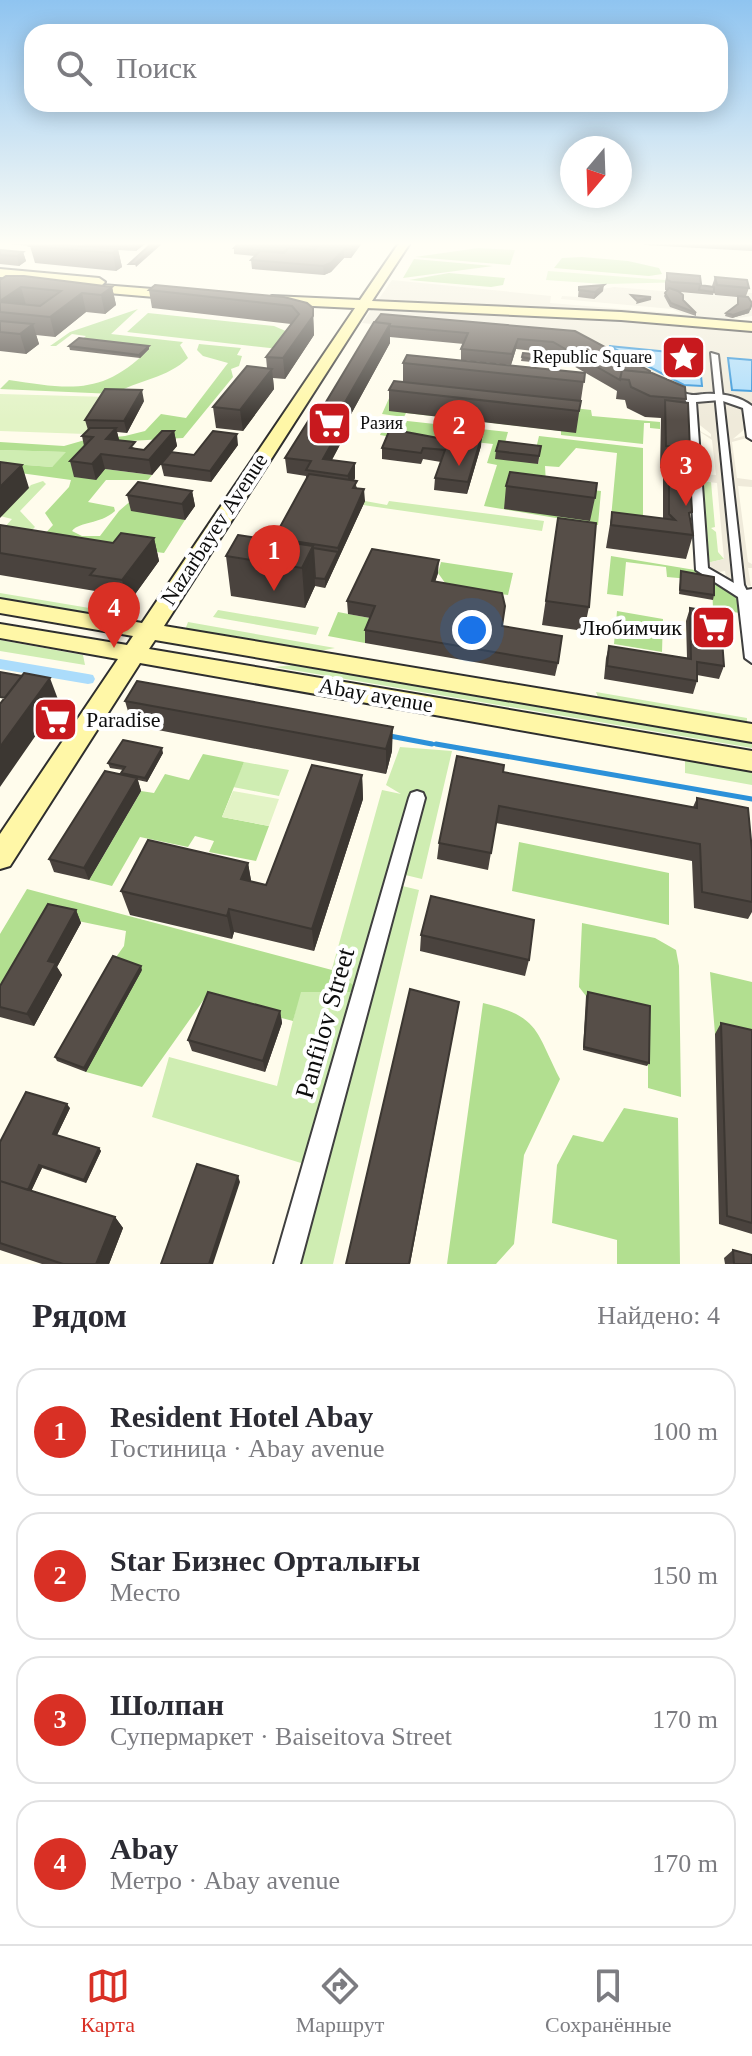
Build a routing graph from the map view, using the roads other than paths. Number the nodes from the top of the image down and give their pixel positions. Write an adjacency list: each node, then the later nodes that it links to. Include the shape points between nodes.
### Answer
1 (271, 302): 4 (main road, via 333,314)
2 (319, 302): 3 (main road)
3 (362, 304): 4 (main road, Nazarbayev Avenue); 5 (main road)
4 (349, 323): 15 (main road, Nazarbayev Avenue)
5 (752, 327)
6 (714, 355): 8 (street)
7 (668, 388): 9 (street)
8 (719, 399): 9 (street); 10 (street); 12 (street, via 739,585)
9 (691, 400): 12 (street, via 702,570)
10 (750, 406): 11 (street)
11 (752, 437)
12 (748, 594): 17 (street)
13 (0, 606): 15 (main road, Abay avenue)
14 (0, 631): 16 (main road, Abay avenue)
15 (148, 631): 16 (main road, Nazarbayev Avenue); 18 (main road, Abay avenue)
16 (133, 654): 19 (main road, Abay avenue); 21 (main road, Nazarbayev Avenue)
17 (752, 658)
18 (752, 733)
19 (752, 761)
20 (417, 798): 22 (street, Panfilov Street)
21 (0, 857)
22 (287, 1264)

